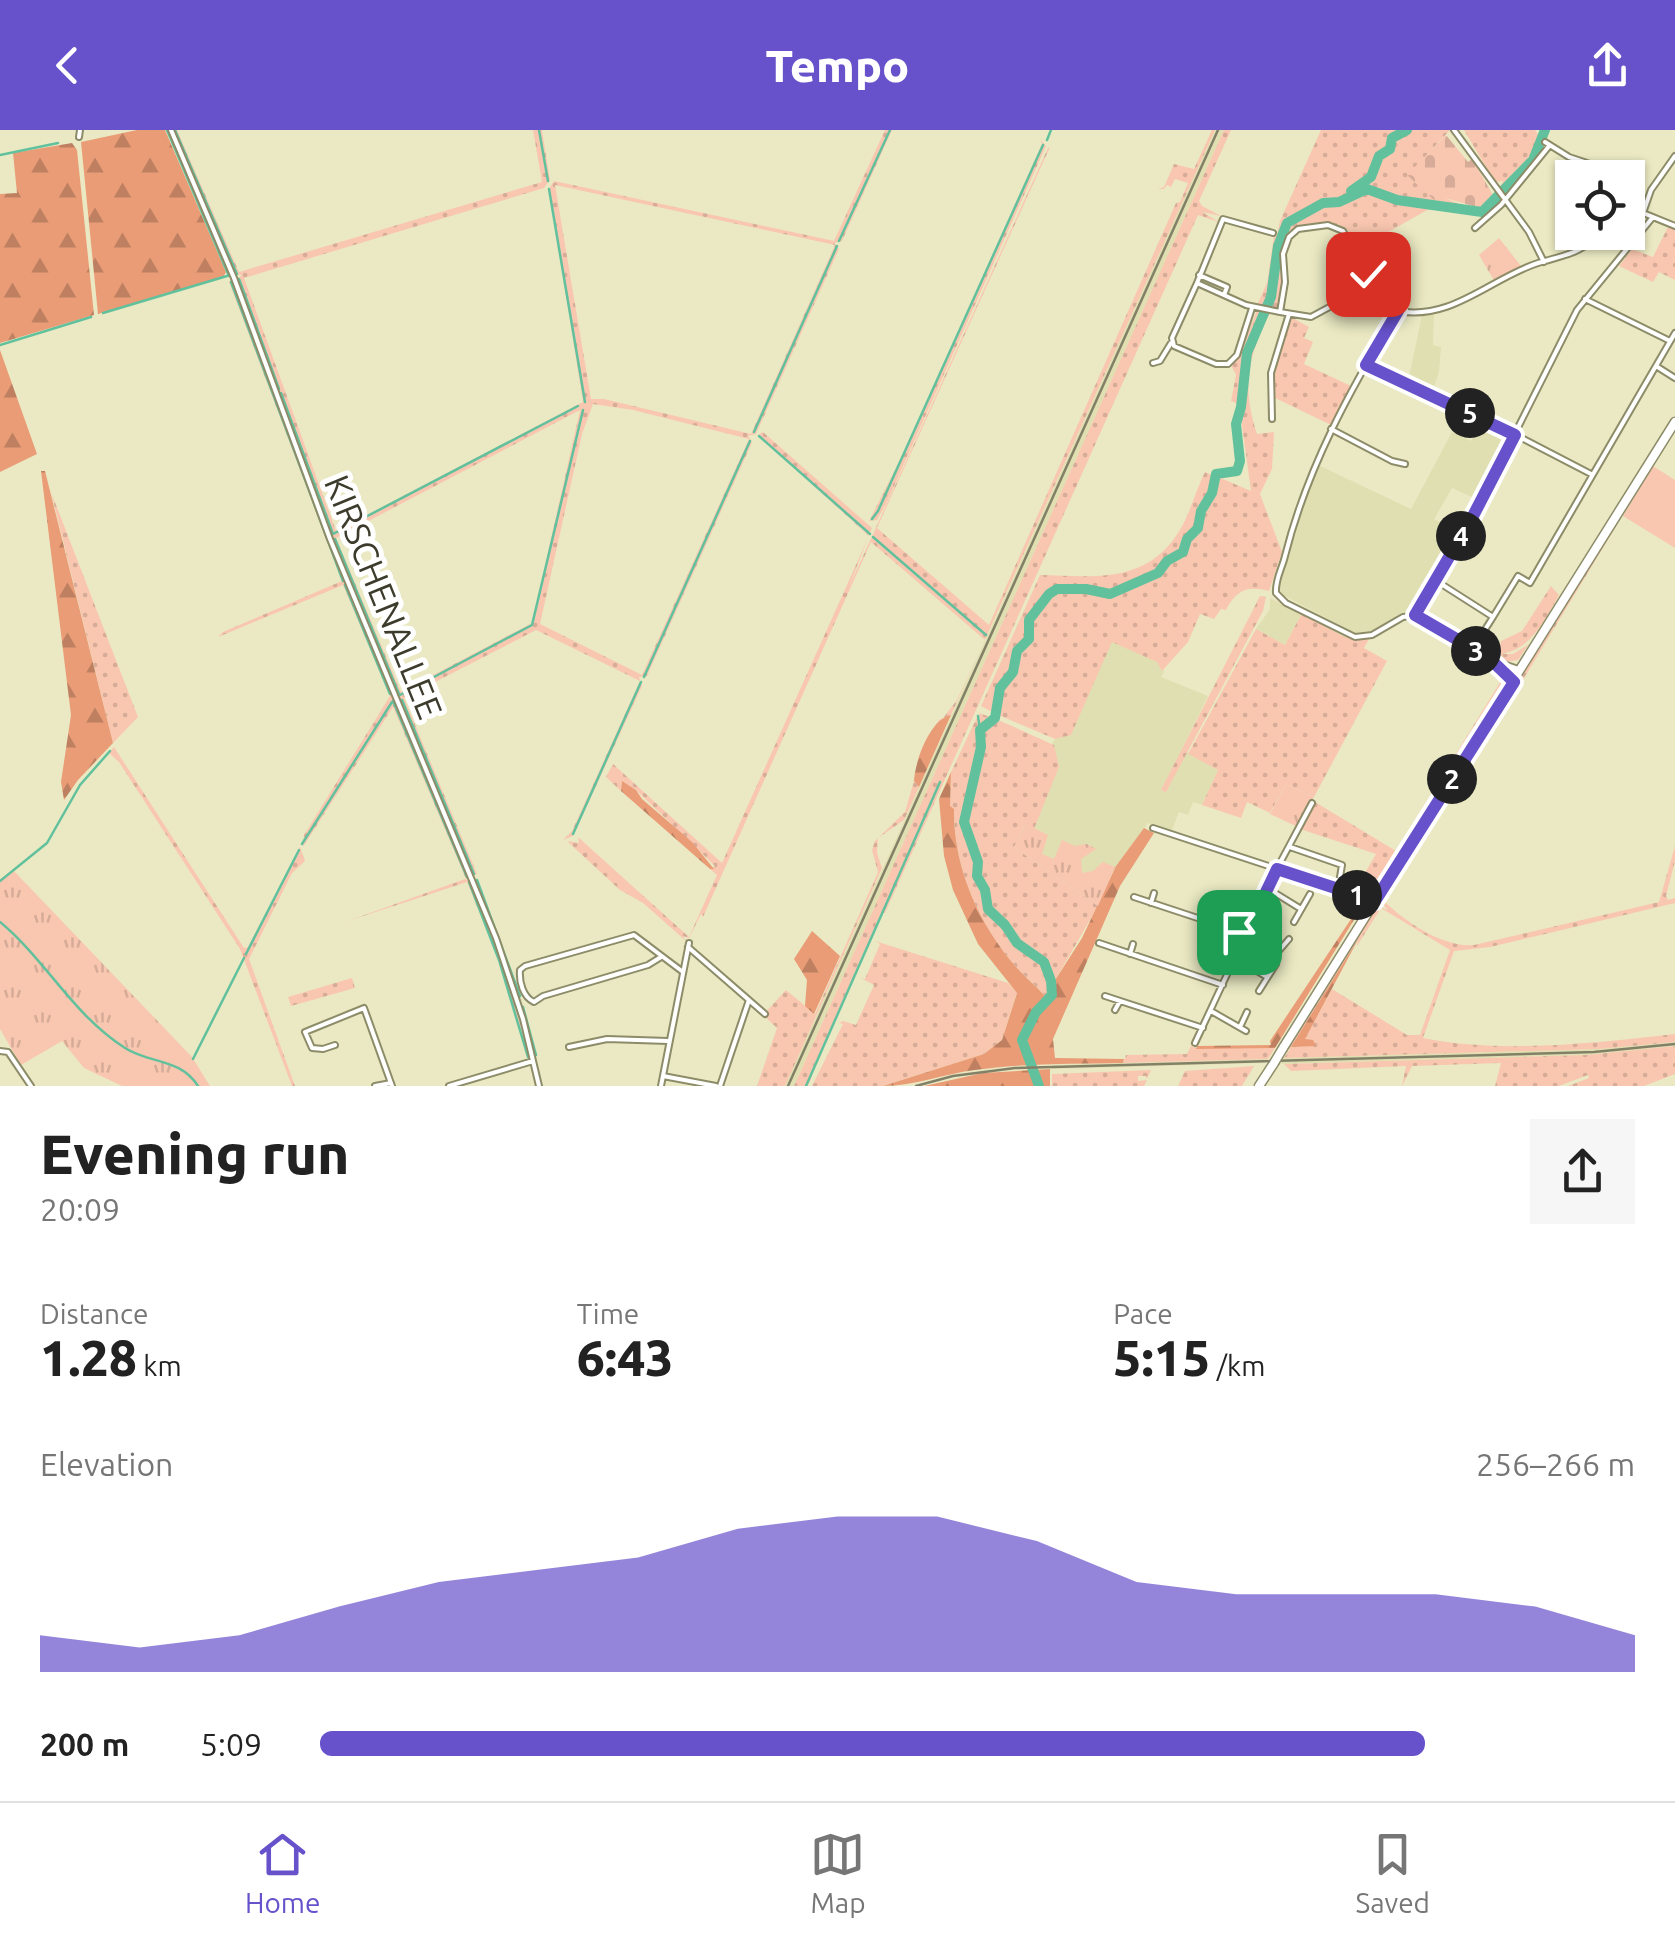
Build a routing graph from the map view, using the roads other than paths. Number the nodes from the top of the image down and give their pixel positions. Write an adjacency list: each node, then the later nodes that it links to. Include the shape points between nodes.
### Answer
1 (80, 130): 4 (street)
2 (171, 130): 87 (street, KIRSCHENALLEE, via 496,938)
3 (1454, 130): 7 (street)
4 (79, 137)
5 (1675, 156): 8 (street)
6 (1578, 160): 7 (street, via 1547,144)
7 (1503, 199): 12 (street); 15 (street)
8 (1645, 205)
9 (1645, 214): 10 (street)
10 (1653, 217): 11 (street); 20 (street)
11 (1675, 226)
12 (1475, 228)
13 (1273, 233): 16 (street, via 1223,220)
14 (1580, 250): 15 (street)
15 (1544, 262): 22 (street, via 1454,305)
16 (1198, 274): 18 (street); 19 (street, via 1227,287)
17 (1374, 282): 22 (street); 23 (street, via 1340,228 1293,232 1283,254); 24 (street, via 1311,318)
18 (1197, 283): 19 (street); 27 (street)
19 (1224, 295): 21 (street)
20 (1584, 299): 26 (street); 37 (street)
21 (1252, 307): 23 (street); 27 (street, via 1237,355 1227,364)
22 (1398, 311): 29 (street)
23 (1280, 312): 24 (street)
24 (1289, 314): 32 (street, via 1271,374)
25 (1675, 333): 26 (street)
26 (1670, 342): 30 (street)
27 (1171, 344): 28 (street)
28 (1153, 363)
29 (1366, 365): 36 (street); 37 (street)
30 (1656, 366): 31 (street); 39 (street)
31 (1675, 378)
32 (1272, 409): 33 (street); 34 (street)
33 (1264, 410)
34 (1272, 419)
35 (1675, 422): 45 (main road)
36 (1331, 429): 38 (street); 41 (street, via 1287,544 1276,593 1355,637)
37 (1515, 435): 39 (street); 40 (street)
38 (1405, 464)
39 (1592, 474): 42 (street, via 1530,583 1518,576)
40 (1435, 580): 41 (street); 42 (street)
41 (1415, 615): 44 (street)
42 (1493, 617): 43 (street)
43 (1486, 628)
44 (1489, 658): 45 (street); 46 (street)
45 (1521, 670): 46 (main road)
46 (1514, 682): 56 (main road)
47 (1312, 803): 49 (street)
48 (1154, 828): 50 (street)
49 (1289, 847): 50 (street); 52 (street, via 1342,865)
50 (1277, 869): 51 (street); 52 (street)
51 (1268, 888): 58 (street); 60 (street)
52 (1338, 889): 56 (street)
53 (1154, 893): 57 (street)
54 (1310, 894): 58 (street)
55 (1134, 897): 57 (street)
56 (1375, 901): 96 (main road, bridge)
57 (1151, 902): 60 (street)
58 (1301, 909): 59 (street)
59 (1294, 922)
60 (1246, 934): 61 (street, via 1277,952); 66 (street)
61 (1289, 939)
62 (1099, 944): 64 (street)
63 (1133, 944): 64 (street)
64 (1130, 954): 70 (street)
65 (661, 956): 65 (street, via 534,1002 520,978 523,967 627,936 638,936); 68 (street)
66 (1236, 958): 69 (street); 70 (street)
67 (1276, 964): 69 (street)
68 (683, 972): 73 (street, via 689,945); 82 (street)
69 (1267, 977): 71 (street)
70 (1223, 985): 76 (street)
71 (1259, 991)
72 (1106, 996): 74 (street)
73 (748, 1000): 78 (street); 95 (street)
74 (1120, 1001): 75 (street); 79 (street)
75 (1115, 1010)
76 (1211, 1011): 79 (street); 80 (street)
77 (1247, 1012): 80 (street)
78 (765, 1014)
79 (1203, 1028): 83 (street)
80 (1240, 1028): 81 (street)
81 (1246, 1032)
82 (670, 1041): 85 (street, via 606,1038); 88 (street)
83 (1195, 1044)
84 (335, 1045): 89 (street, via 312,1048 306,1030 364,1008)
85 (569, 1047)
86 (0, 1051): 90 (street, via 8,1052)
87 (534, 1061): 92 (street); 93 (street, KIRSCHENALLEE)
88 (663, 1076): 94 (street); 95 (street)
89 (392, 1084): 91 (street)
90 (31, 1086)
91 (375, 1086)
92 (449, 1086)
93 (539, 1086)
94 (661, 1086)
95 (718, 1086)
96 (1260, 1086)

